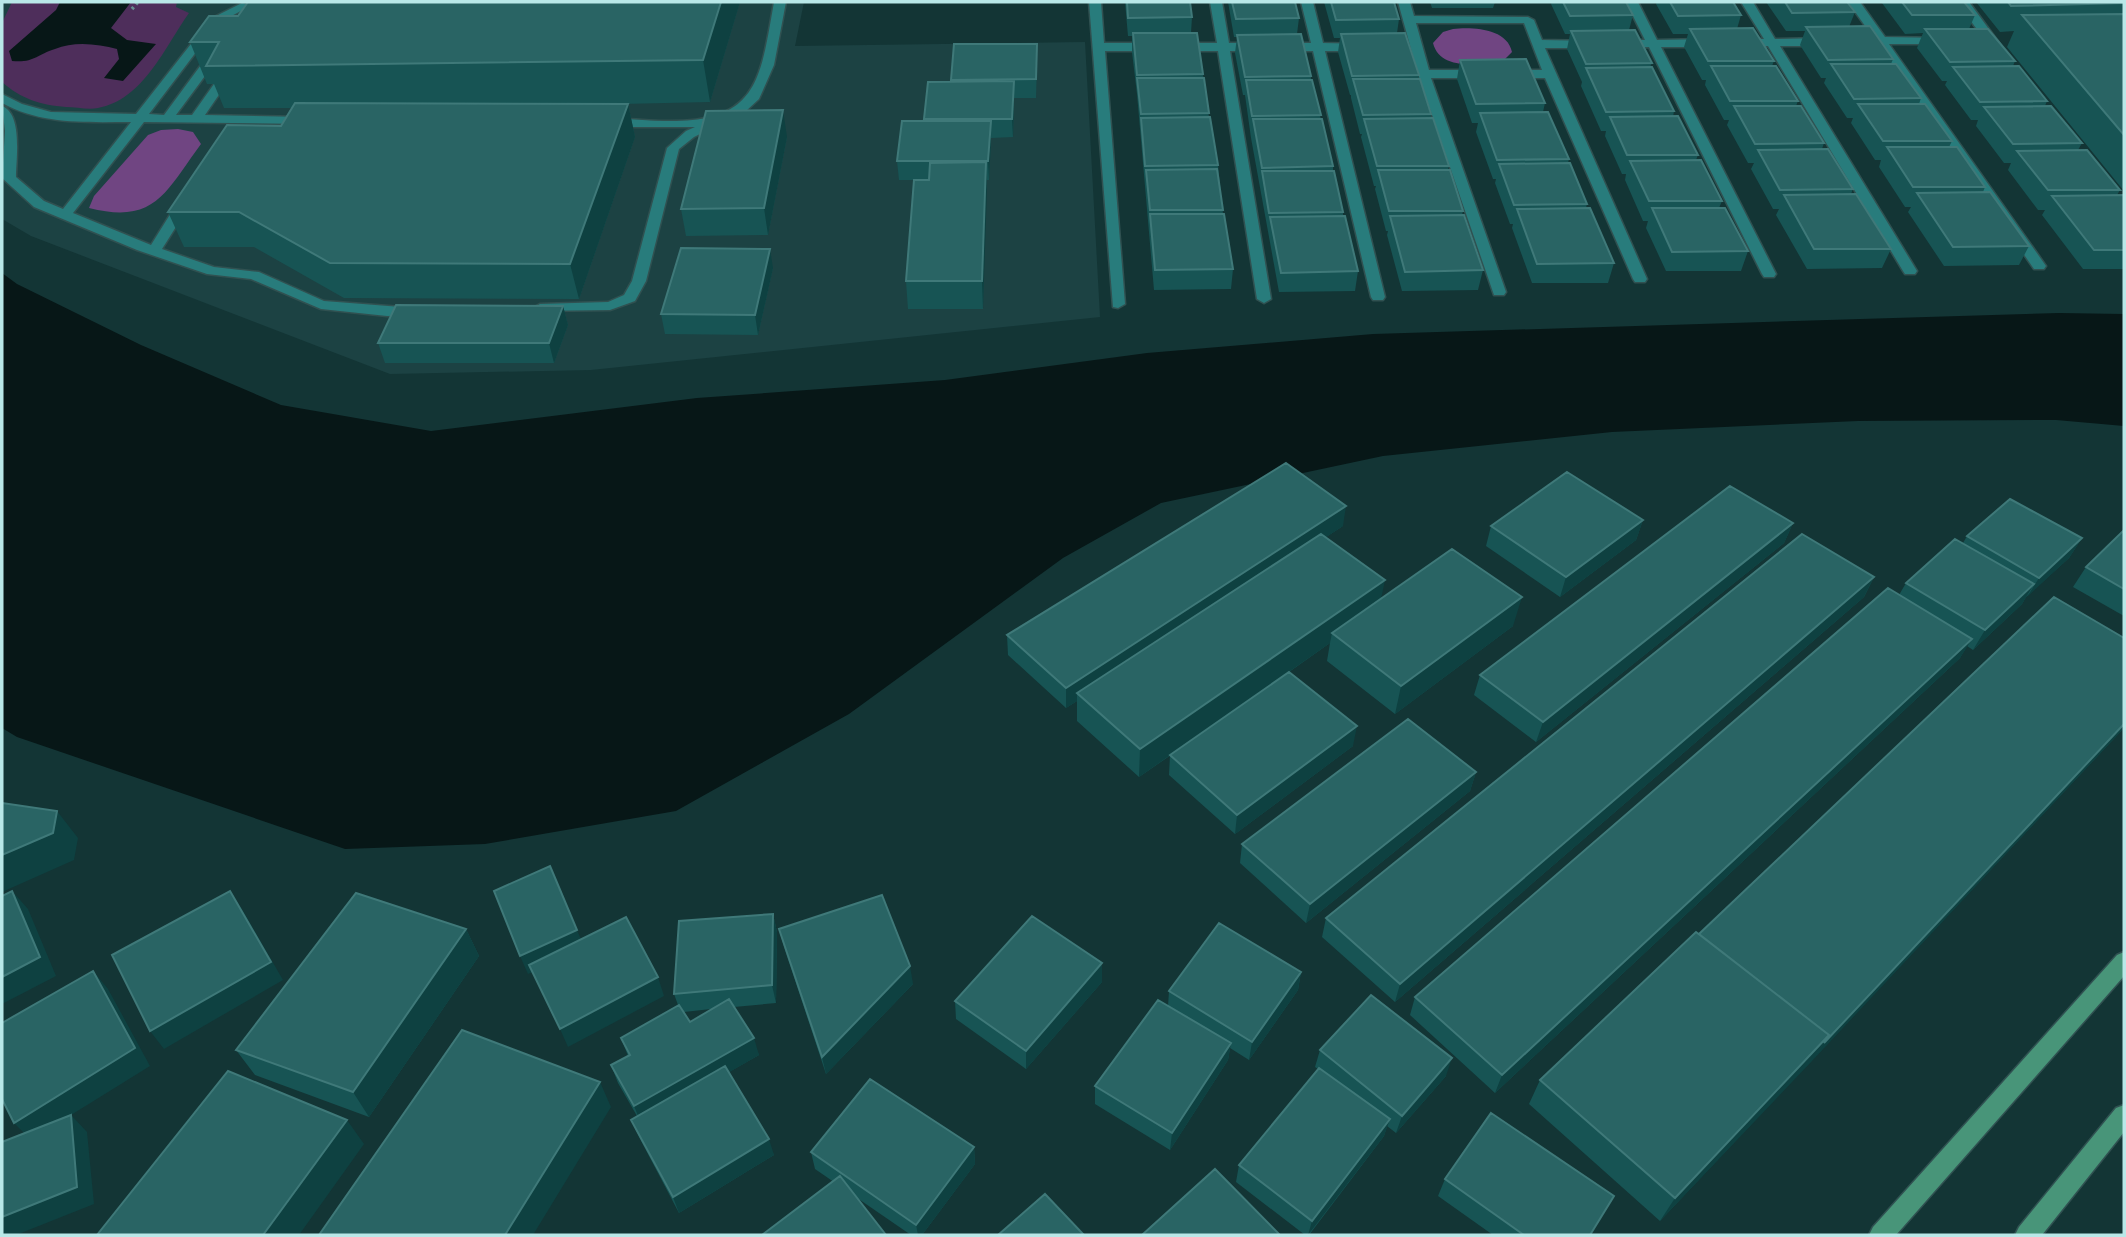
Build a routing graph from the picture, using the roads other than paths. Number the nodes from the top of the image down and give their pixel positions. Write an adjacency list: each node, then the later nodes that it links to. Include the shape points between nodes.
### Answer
1 (780, 2): 30 (street, via 756,95)
2 (1095, 2): 21 (street)
3 (1216, 2): 20 (street)
4 (1307, 2): 22 (street)
5 (1404, 2): 11 (street)
6 (1632, 2): 18 (street)
7 (1747, 2): 17 (street)
8 (1854, 2): 16 (street)
9 (1963, 2): 25 (street, via 1983,40)
10 (247, 4): 12 (street); 13 (street); 31 (street, via 220,18 202,37)
11 (1409, 19): 19 (street, via 1526,15); 26 (street, via 1411,48)
12 (253, 21)
13 (233, 25)
14 (226, 37): 32 (street)
15 (1949, 40): 16 (street)
16 (1880, 41): 17 (street); 39 (street)
17 (1770, 42): 18 (street); 40 (street)
18 (1653, 43): 19 (street); 41 (street)
19 (1537, 44): 27 (street)
20 (1223, 46): 21 (street); 22 (street); 45 (street)
21 (1097, 47): 46 (street)
22 (1318, 47): 23 (street); 44 (street)
23 (1380, 47)
24 (239, 56): 33 (street)
25 (2007, 61)
26 (1424, 74): 27 (street); 43 (street)
27 (1549, 74): 42 (street)
28 (2, 98): 31 (street, via 18,108 67,118)
29 (2, 110): 37 (street, via 10,131 9,177 38,204)
30 (732, 116): 35 (street, via 696,124); 47 (street, via 690,134 673,148 639,281 630,298 610,306)
31 (140, 118): 32 (street); 37 (street)
32 (167, 119): 33 (street)
33 (196, 119): 34 (street, via 233,126)
34 (325, 121)
35 (600, 123)
36 (195, 186): 38 (street)
37 (65, 215): 38 (street)
38 (153, 251): 48 (street, via 212,271 254,275 321,304 387,312)
39 (2039, 266)
40 (1910, 271)
41 (1769, 274)
42 (1640, 279)
43 (1499, 292)
44 (1378, 296)
45 (1264, 299)
46 (1118, 304)
47 (527, 308)
48 (429, 311)
49 (2124, 961): 51 (street)
50 (2124, 1115): 52 (street)
51 (1881, 1235)
52 (2027, 1235)

